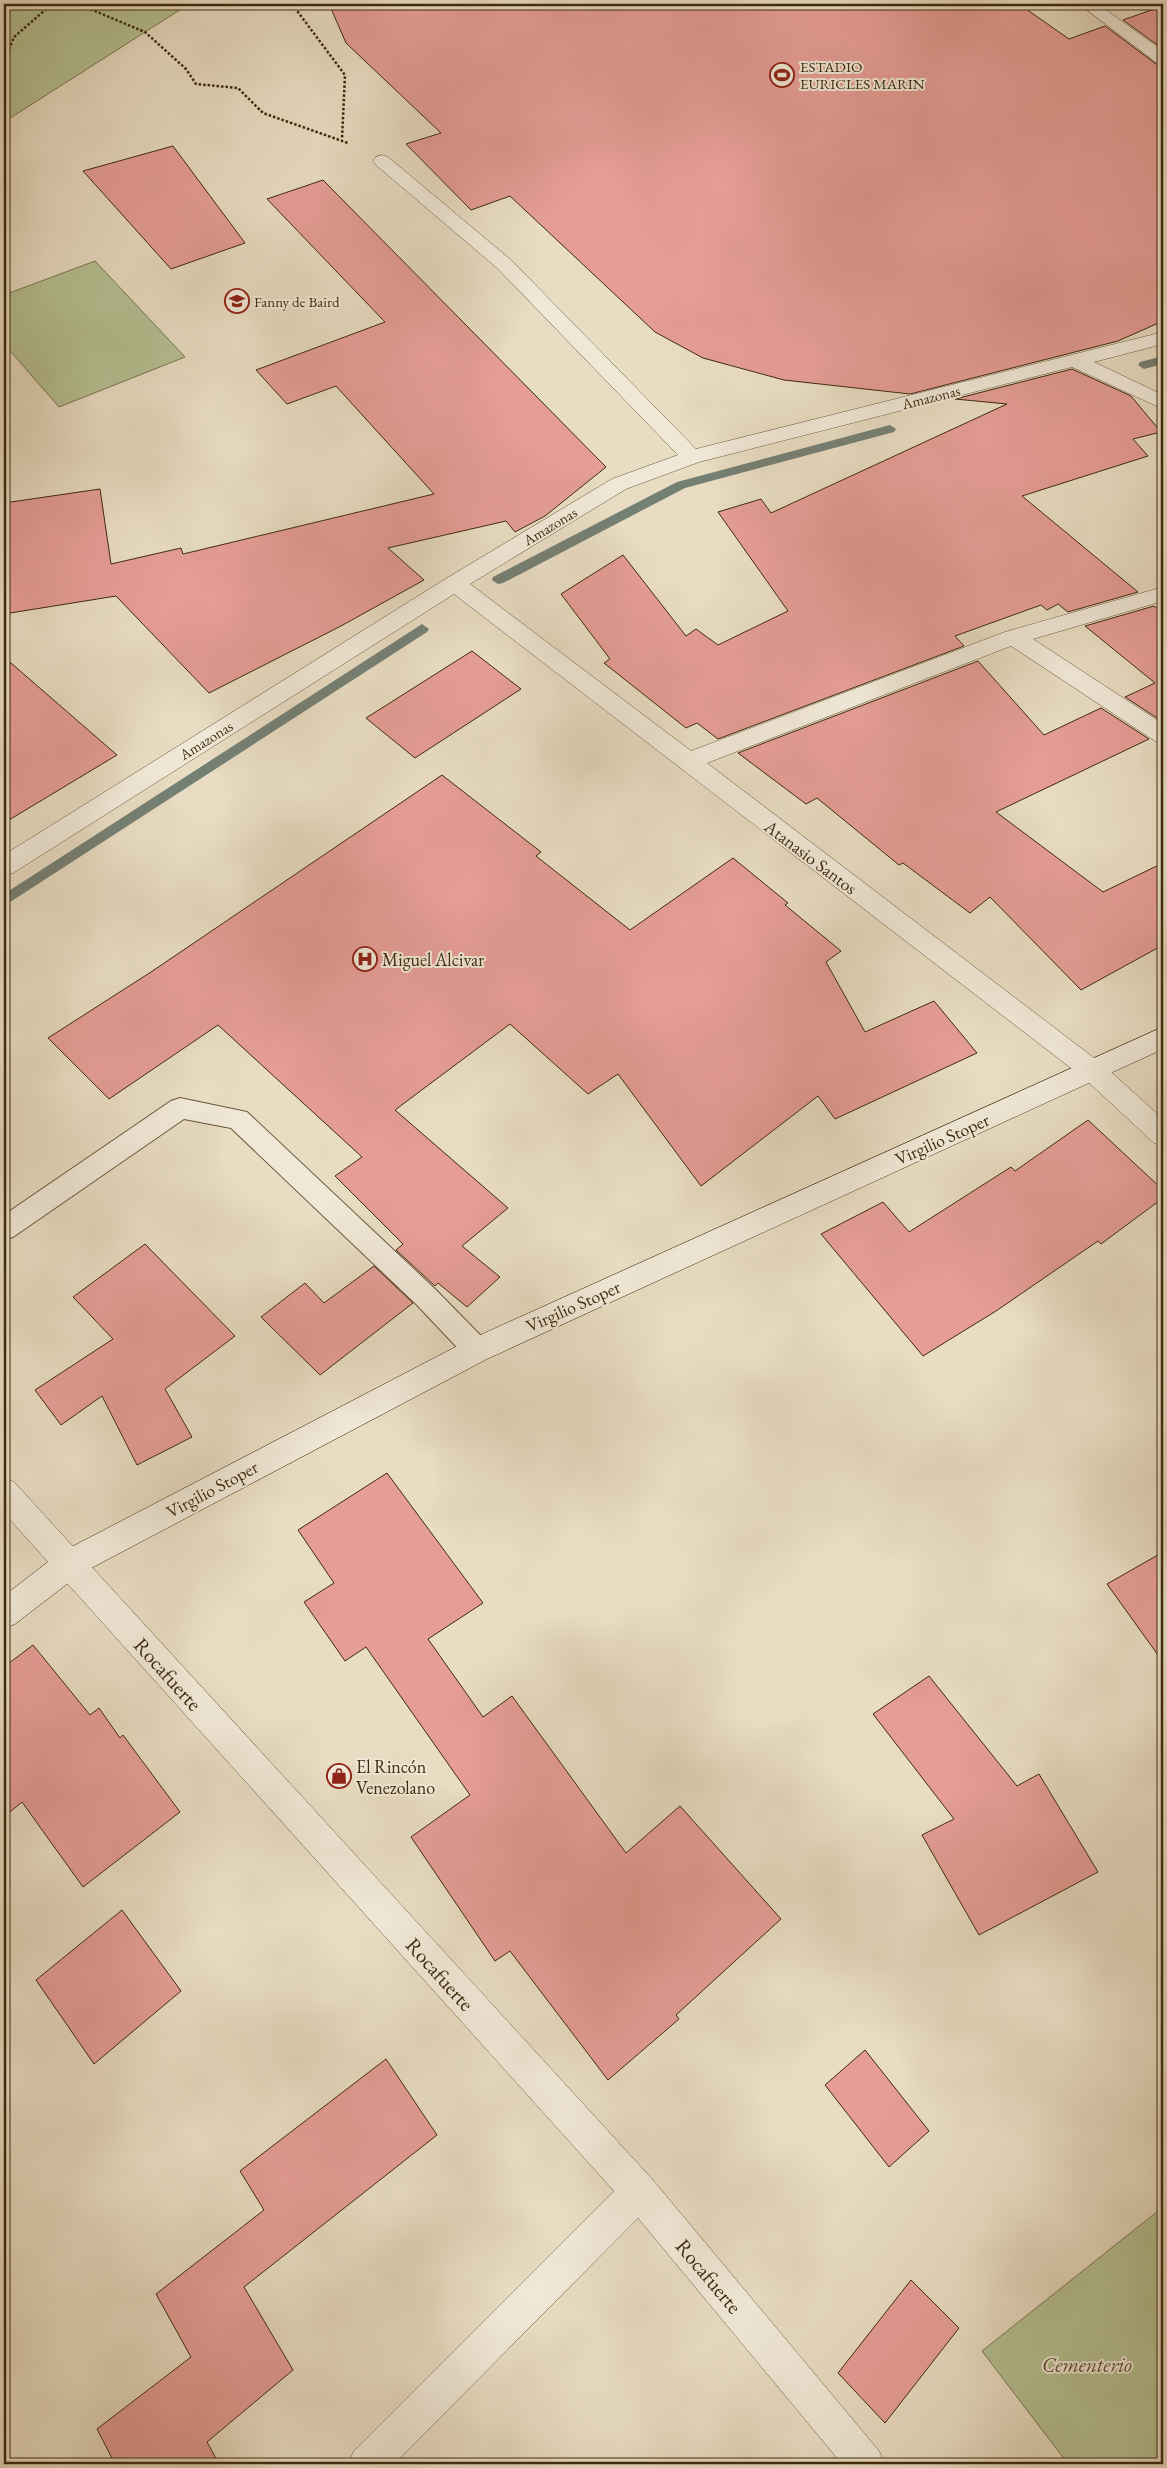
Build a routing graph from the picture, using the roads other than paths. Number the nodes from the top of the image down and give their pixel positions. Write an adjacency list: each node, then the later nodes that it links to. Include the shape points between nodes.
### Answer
1 (1087, 4): 2 (street)
2 (1163, 59)
3 (382, 160): 7 (street, via 504,264)
4 (1163, 338): 5 (street, Amazonas)
5 (1076, 361): 6 (street); 7 (street, Amazonas)
6 (1163, 403)
7 (692, 457): 8 (street, Amazonas, via 619,484)
8 (455, 584): 12 (street, Atanasio Santos); 13 (street, Amazonas)
9 (1163, 594): 10 (street)
10 (1013, 637): 11 (street); 12 (street)
11 (1163, 735)
12 (686, 762): 15 (street, Atanasio Santos)
13 (4, 867)
14 (1163, 1037): 15 (street, Virgilio Stoper)
15 (1093, 1071): 16 (street, Atanasio Santos); 18 (street, Virgilio Stoper)
16 (1163, 1135)
17 (4, 1229): 18 (lane, via 180,1108 238,1119 426,1297)
18 (477, 1350): 20 (street, Virgilio Stoper)
19 (4, 1492): 20 (street, Rocafuerte)
20 (69, 1564): 21 (street, Virgilio Stoper); 22 (street, Rocafuerte)
21 (4, 1614)
22 (639, 2192): 23 (street); 24 (street, Rocafuerte)
23 (367, 2464)
24 (866, 2464)

